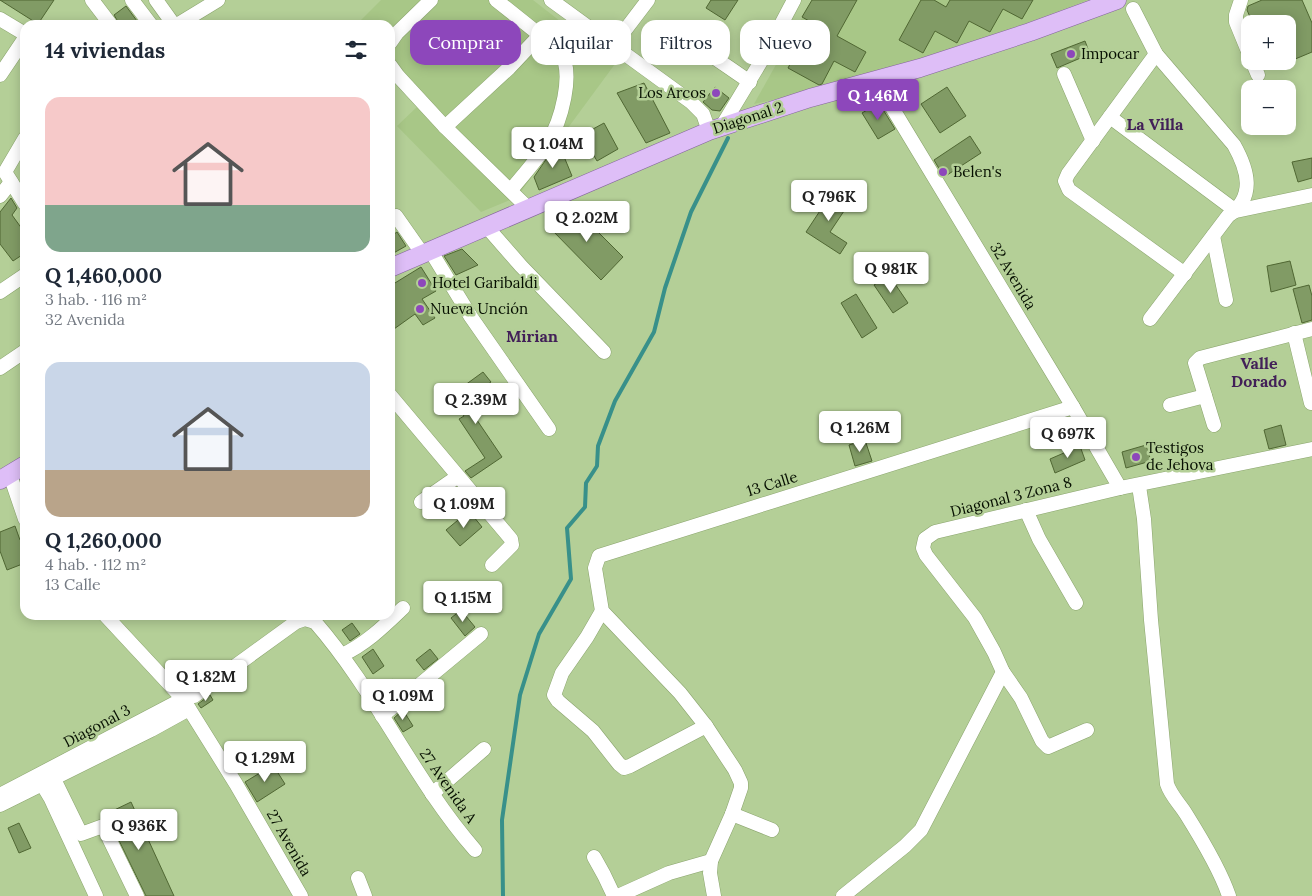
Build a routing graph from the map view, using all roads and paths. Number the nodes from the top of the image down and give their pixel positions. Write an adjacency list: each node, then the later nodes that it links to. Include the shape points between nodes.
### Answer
1 (92, 0): 15 (street)
2 (132, 0): 16 (street)
3 (156, 0): 17 (street)
4 (218, 0): 12 (street)
5 (431, 0): 24 (street)
6 (496, 0): 21 (street)
7 (551, 0): 19 (street)
8 (648, 0): 20 (street)
9 (794, 0): 38 (street)
10 (1117, 0): 37 (main road, Diagonal 2, via 1030,32)
11 (1241, 0): 23 (street, via 1236,15)
12 (197, 5): 18 (street)
13 (1133, 9): 27 (street)
14 (0, 19): 22 (street)
15 (107, 20)
16 (147, 20)
17 (172, 20)
18 (181, 20)
19 (578, 20)
20 (631, 23)
21 (531, 26)
22 (20, 31)
23 (1241, 34)
24 (395, 35)
25 (20, 43): 28 (street)
26 (531, 45): 40 (street)
27 (1156, 54): 39 (street); 50 (street, via 1234,145 1241,158 1246,195)
28 (5, 58): 36 (street)
29 (631, 58): 41 (street, via 691,102)
30 (567, 65): 45 (street, via 559,118 548,143)
31 (725, 65): 38 (street)
32 (1256, 70): 35 (street)
33 (395, 72): 40 (street)
34 (1064, 74): 42 (street)
35 (1258, 74)
36 (0, 75)
37 (876, 81): 41 (main road, Diagonal 2); 70 (street, 32 Avenida)
38 (750, 82): 41 (street)
39 (1110, 117): 42 (street); 50 (street)
40 (445, 127): 45 (street)
41 (716, 128): 49 (main road, Diagonal 2)
42 (1093, 141): 56 (street, via 1068,174 1067,188)
43 (20, 147): 44 (street, via 6,172)
44 (11, 182): 47 (street); 48 (street)
45 (511, 190): 49 (street)
46 (1312, 194): 50 (street)
47 (0, 196)
48 (20, 196)
49 (528, 208): 52 (main road, Diagonal 2)
50 (1236, 211): 53 (street)
51 (396, 216): 54 (street)
52 (486, 226): 54 (main road, Diagonal 2); 63 (street)
53 (1212, 236): 56 (street); 59 (street)
54 (426, 252): 55 (main road, Diagonal 2); 72 (street)
55 (395, 264)
56 (1184, 274): 60 (street)
57 (20, 278): 58 (street)
58 (0, 292)
59 (1226, 300)
60 (1150, 319)
61 (1312, 329): 62 (street)
62 (1294, 333): 66 (street, via 1196,360); 68 (street)
63 (604, 352)
64 (20, 355): 65 (street)
65 (0, 368)
66 (1205, 396): 69 (street); 71 (street)
67 (395, 401): 76 (street)
68 (1311, 403)
69 (1170, 405)
70 (1074, 408): 78 (street, 32 Avenida); 85 (street, 13 Calle, via 602,554 595,568)
71 (1214, 425)
72 (549, 429)
73 (1312, 449): 77 (street, Diagonal 3 Zona 8)
74 (20, 468): 75 (main road)
75 (5, 477): 80 (street)
76 (457, 477): 79 (street); 82 (street, via 512,543)
77 (1139, 486): 78 (street, Diagonal 3 Zona 8); 117 (street, via 1167,784 1202,840)
78 (1120, 488): 81 (street, Diagonal 3 Zona 8)
79 (421, 502)
80 (20, 508)
81 (1026, 510): 83 (street); 93 (street, Diagonal 3 Zona 8, via 935,532 925,539 923,548 975,618)
82 (492, 565)
83 (1076, 603)
84 (403, 608): 86 (street)
85 (602, 611): 96 (street); 96 (street, via 562,672 554,695 558,701 593,731 624,768)
86 (395, 615)
87 (110, 620): 94 (street, 27 Avenida)
88 (301, 620): 94 (street, Diagonal 3)
89 (310, 620): 92 (street, 27 Avenida A)
90 (390, 620): 92 (street)
91 (481, 634): 95 (street)
92 (342, 655): 95 (street, 27 Avenida A)
93 (1003, 672): 97 (street, via 1048,747); 116 (street, via 921,830)
94 (186, 704): 99 (street, Diagonal 3, via 151,730); 101 (street, Diagonal 3); 112 (street, 27 Avenida)
95 (382, 716): 100 (street, 27 Avenida A)
96 (706, 726): 103 (street, via 742,783)
97 (1087, 730)
98 (484, 749): 100 (street)
99 (48, 782): 102 (street, Diagonal 3); 110 (street, via 51,799); 111 (street, via 81,834 103,826)
100 (432, 794): 105 (street, 27 Avenida A)
101 (0, 795)
102 (0, 805)
103 (732, 814): 104 (street); 107 (street)
104 (772, 830)
105 (475, 850)
106 (594, 857): 114 (street)
107 (711, 861): 109 (street, via 669,873); 115 (street)
108 (358, 878): 113 (street)
109 (629, 894)
110 (96, 896)
111 (136, 896)
112 (301, 896)
113 (365, 896)
114 (614, 896)
115 (714, 896)
116 (843, 896)
117 (1228, 896)

